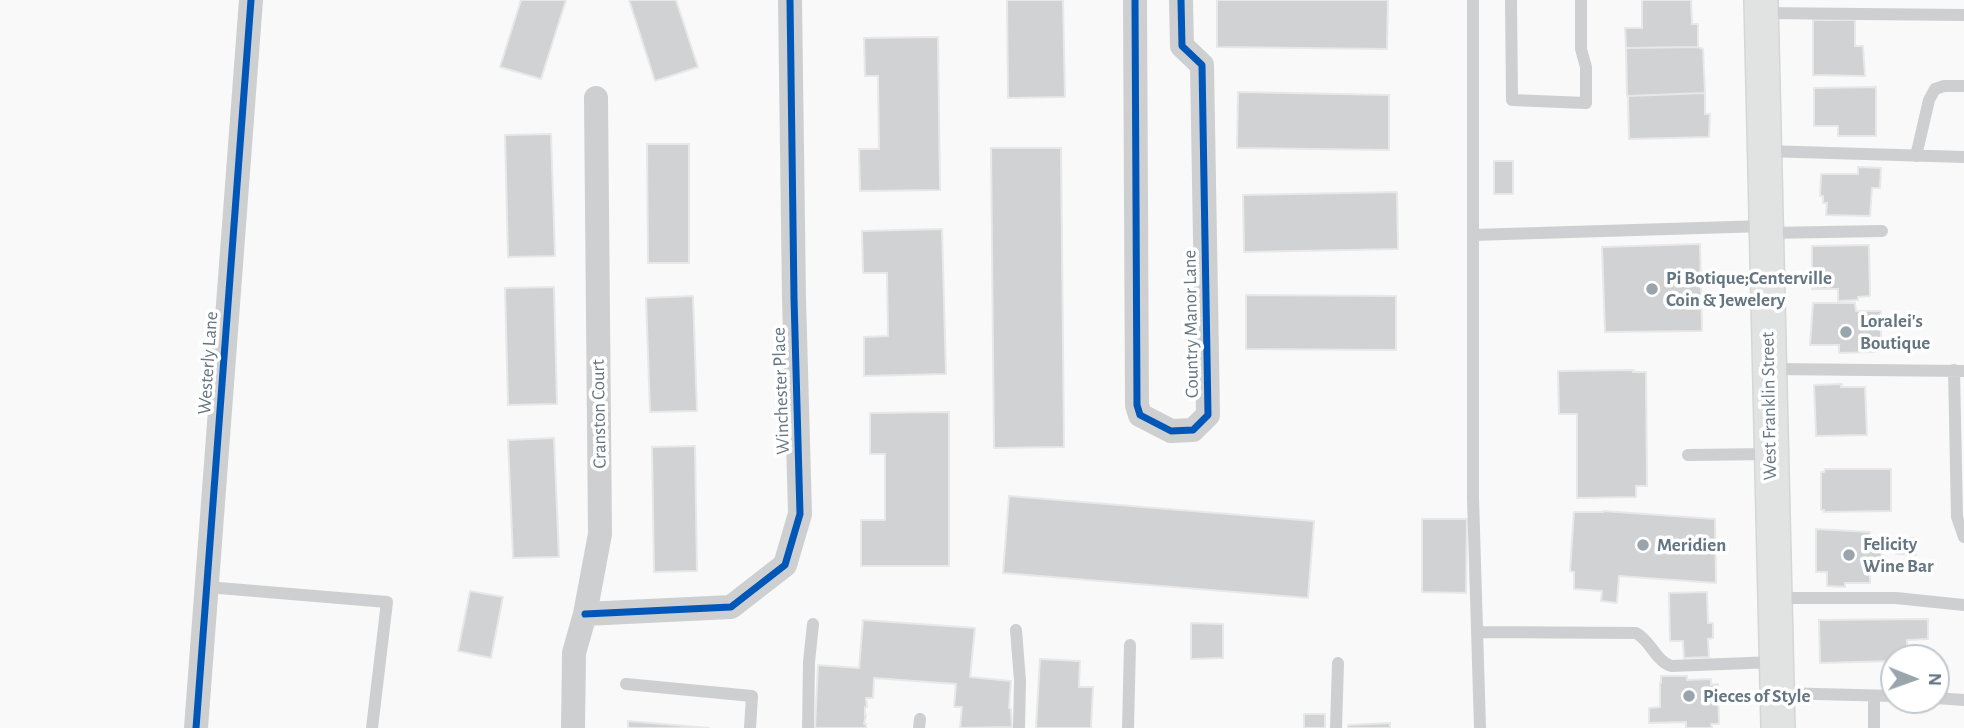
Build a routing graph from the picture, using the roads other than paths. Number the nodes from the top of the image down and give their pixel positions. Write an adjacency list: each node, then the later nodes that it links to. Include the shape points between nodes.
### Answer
1 (251, 0): 23 (street, Westerly Lane)
2 (790, 0): 26 (street, Winchester Place, via 800,514 785,565 731,607)
3 (1135, 0): 4 (street, Country Manor Lane, via 1137,405 1140,415 1171,431 1194,430 1208,415 1202,65 1182,46)
4 (1181, 0)
5 (1473, 0): 17 (lane)
6 (1511, 0): 7 (lane, via 1511,100 1586,103)
7 (1581, 0)
8 (1761, 7): 9 (lane); 12 (main road, West Franklin Street)
9 (1964, 15)
10 (1964, 86): 13 (lane, via 1935,89)
11 (596, 98): 26 (street, Cranston Court, via 600,534)
12 (1764, 151): 13 (lane); 15 (main road, West Franklin Street)
13 (1916, 156): 14 (lane)
14 (1964, 157)
15 (1765, 229): 16 (lane); 17 (lane); 18 (main road, West Franklin Street)
16 (1882, 231)
17 (1473, 235): 29 (lane)
18 (1769, 369): 19 (lane); 20 (main road, West Franklin Street)
19 (1959, 371): 22 (lane, via 1957,517)
20 (1770, 454): 21 (lane); 24 (main road, West Franklin Street)
21 (1688, 455)
22 (1964, 537)
23 (208, 587): 36 (street, Westerly Lane); 37 (lane, via 387,601)
24 (1774, 598): 25 (lane, via 1896,598); 32 (main road, West Franklin Street)
25 (1964, 605)
26 (585, 614): 38 (street, Cranston Court, via 574,653)
27 (813, 624): 40 (lane)
28 (1016, 629): 41 (lane)
29 (1477, 632): 32 (lane, via 1636,633 1671,666); 44 (lane)
30 (1130, 645): 42 (lane)
31 (1338, 663): 43 (lane)
32 (1776, 678): 34 (lane); 45 (main road, West Franklin Street)
33 (626, 684): 39 (lane, via 752,696)
34 (1874, 696): 35 (lane); 46 (lane)
35 (1880, 696)
36 (196, 728)
37 (372, 728)
38 (573, 728)
39 (750, 728)
40 (808, 728)
41 (1019, 728)
42 (1128, 728)
43 (1336, 728)
44 (1480, 728)
45 (1778, 728)
46 (1874, 728)

